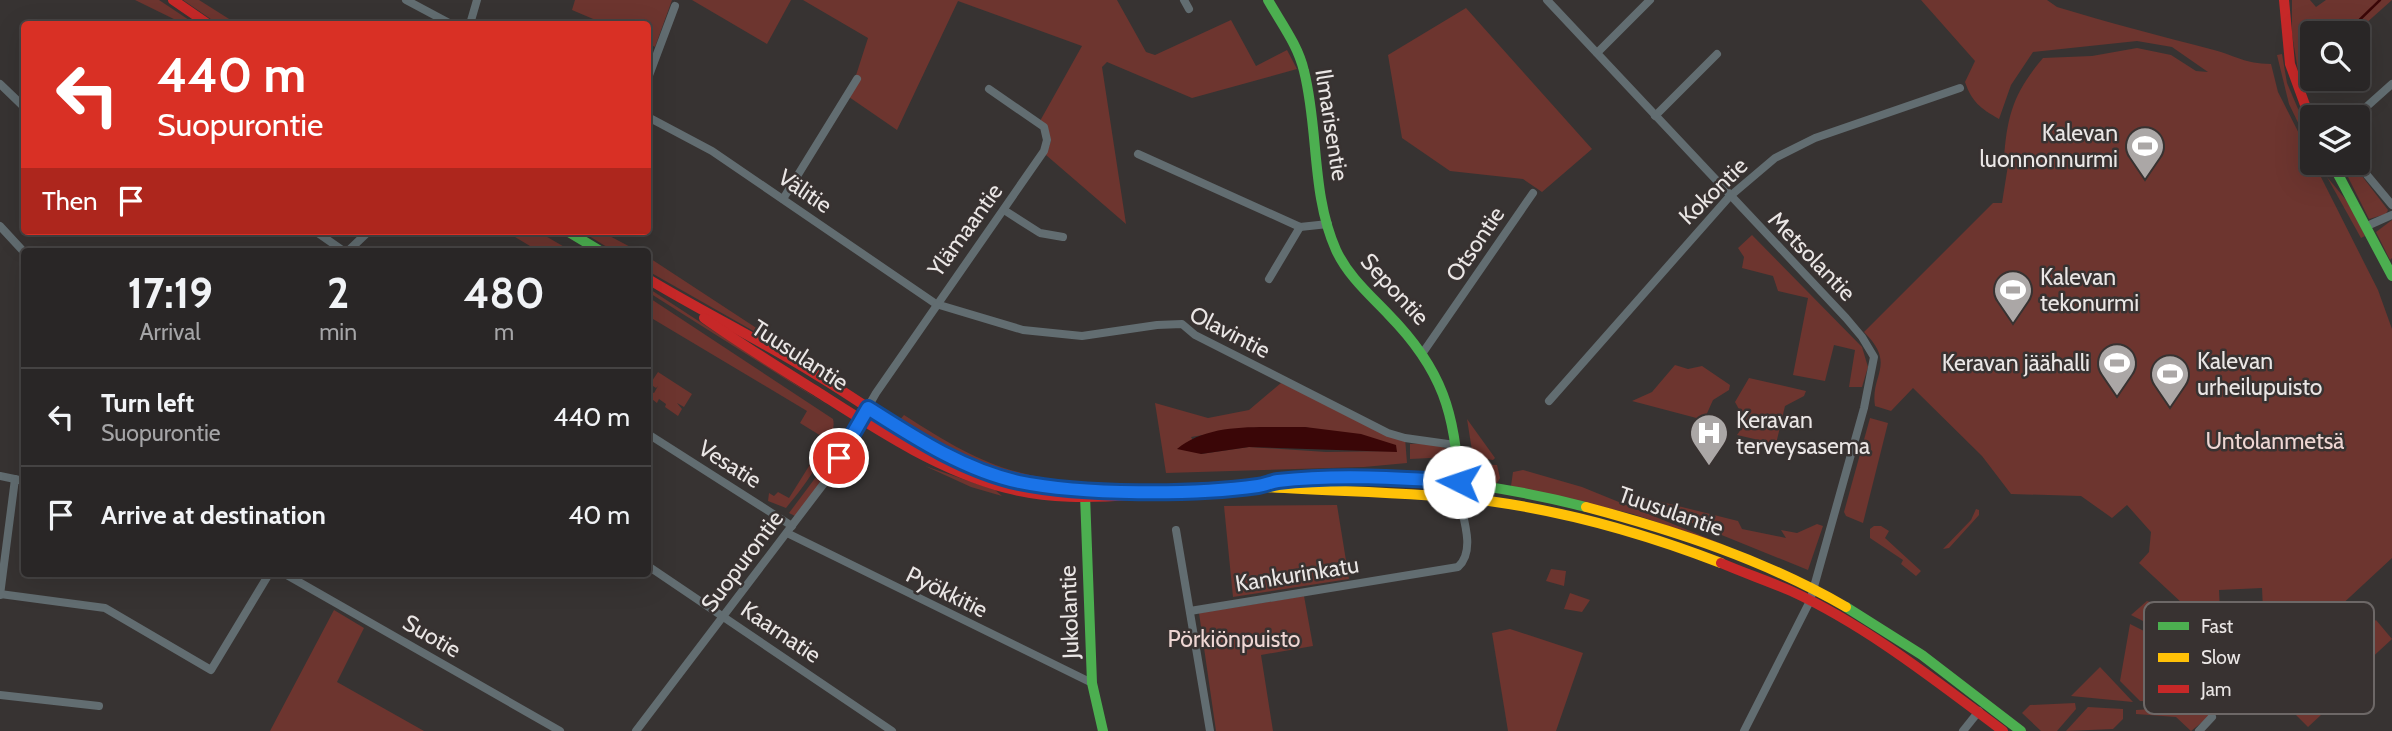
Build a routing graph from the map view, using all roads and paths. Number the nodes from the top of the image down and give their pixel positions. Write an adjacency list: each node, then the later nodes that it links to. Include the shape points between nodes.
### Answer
1 (173, 0): 11 (main road)
2 (406, 0): 12 (street)
3 (477, 0): 13 (street)
4 (1184, 0): 10 (street)
5 (1268, 0): 36 (main road, Ilmarisentie, via 1304,70)
6 (1547, 0): 14 (street, Metsolantie)
7 (1650, 0): 14 (street)
8 (2284, 0): 23 (main road, via 2291,76)
9 (675, 6): 16 (street)
10 (1189, 9)
11 (204, 21)
12 (445, 21)
13 (471, 21)
14 (1597, 53): 25 (street, Metsolantie)
15 (1717, 54): 25 (street)
16 (651, 70)
17 (856, 79): 32 (street)
18 (0, 84): 22 (street)
19 (2392, 84): 24 (street)
20 (1960, 88): 31 (street, Kokontie, via 1793,147)
21 (989, 89): 34 (street, Ylämaantie, via 1044,127 1047,140)
22 (21, 104)
23 (2304, 105)
24 (2368, 105)
25 (1655, 116): 31 (street, Metsolantie)
26 (651, 119): 32 (street, Välitie, via 712,151)
27 (1138, 154): 39 (street)
28 (2339, 175): 38 (main road)
29 (2367, 175): 33 (street)
30 (1534, 193): 53 (street, Otsontie)
31 (1729, 197): 54 (street, Kokontie); 71 (street, Metsolantie, via 1863,337 1874,357)
32 (783, 200): 52 (street, Välitie)
33 (2392, 205)
34 (1004, 210): 43 (street, via 1040,233); 52 (street, Ylämaantie)
35 (2392, 215): 38 (street)
36 (1328, 224): 39 (street); 53 (main road, Sepontie, via 1343,263)
37 (0, 226): 47 (street)
38 (2367, 226): 48 (main road)
39 (1300, 227): 49 (street)
40 (321, 235): 44 (street)
41 (365, 235): 45 (street)
42 (574, 235): 46 (main road)
43 (1063, 237)
44 (340, 248)
45 (350, 248)
46 (595, 248)
47 (21, 249)
48 (2392, 276)
49 (1269, 279)
50 (651, 281): 51 (main road, Tuusulantie)
51 (659, 286): 55 (main road, Tuusulantie, via 815,373); 56 (main road, Tuusulantie)
52 (936, 304): 55 (street, Ylämaantie); 58 (street, Olavintie, via 1023,330 1082,336 1182,324 1195,335 1388,433)
53 (1424, 351): 58 (main road, Sepontie, via 1447,394)
54 (1549, 401)
55 (868, 408): 56 (street, Suopurontie); 64 (main road, Tuusulantie, via 911,436 976,468)
56 (862, 419): 64 (main road, Tuusulantie, via 921,457 972,479 1015,492); 66 (street, Suopurontie, via 825,482)
57 (651, 436): 66 (street, Vesatie)
58 (1455, 445): 62 (main road, Sepontie)
59 (0, 476): 60 (street)
60 (15, 479): 61 (street); 72 (street)
61 (21, 480)
62 (1459, 482): 63 (main road, Tuusulantie, via 1354,479 1277,481); 65 (main road, Sepontie); 71 (main road, Tuusulantie, via 1624,516)
63 (1258, 486): 64 (main road, Tuusulantie); 65 (main road, Tuusulantie)
64 (1085, 495): 76 (main road, Jukolantie)
65 (1459, 498): 73 (main road, Tuusulantie, via 1617,527 1732,566); 74 (street, Kankurinkatu, via 1467,545 1458,567)
66 (789, 530): 75 (street, Suopurontie); 76 (street, Pyökkitie)
67 (1176, 530): 74 (street)
68 (651, 568): 75 (street, Kaarnatie)
69 (267, 577): 72 (street, via 211,670 105,608)
70 (290, 577): 81 (street, Suotie)
71 (1814, 588): 73 (street, Metsolantie); 89 (main road, Tuusulantie, via 1944,668)
72 (0, 595)
73 (1810, 601): 79 (main road, Tuusulantie); 86 (street, Metsolantie)
74 (1190, 611): 85 (street)
75 (725, 617): 82 (street, Suopurontie); 83 (street, Kaarnatie)
76 (1092, 683): 84 (main road, Jukolantie)
77 (0, 695): 78 (street)
78 (99, 706)
79 (1979, 711): 87 (street); 88 (main road, Tuusulantie)
80 (2212, 717): 90 (street)
81 (560, 731)
82 (636, 731)
83 (892, 731)
84 (1104, 731)
85 (1210, 731)
86 (1744, 731)
87 (1963, 731)
88 (2003, 731)
89 (2021, 731)
90 (2199, 731)

